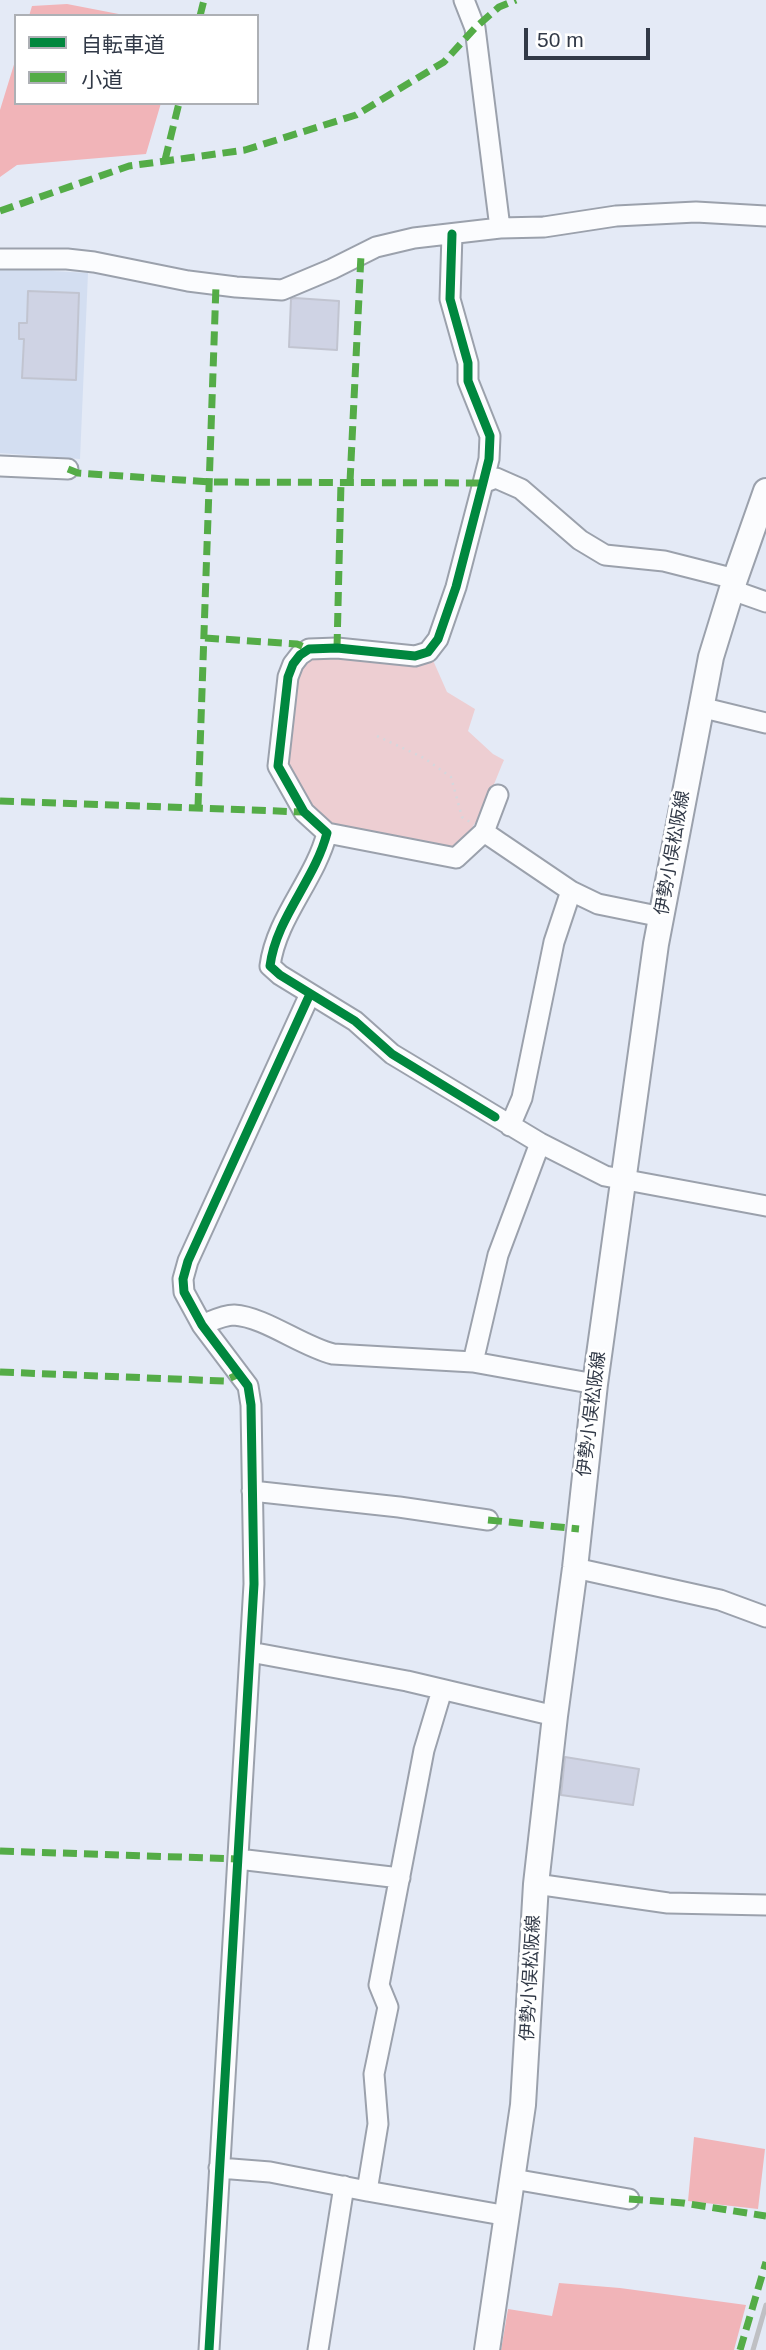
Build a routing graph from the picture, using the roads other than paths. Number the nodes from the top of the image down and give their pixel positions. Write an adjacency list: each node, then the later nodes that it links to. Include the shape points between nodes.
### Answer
1 (464, 0): 3 (street, via 475,28)
2 (766, 216): 3 (street, via 696,212)
3 (500, 228): 4 (street)
4 (452, 234): 5 (street, via 376,247 282,290 197,283 67,259); 8 (street, via 450,299 468,363 468,381 490,436)
5 (0, 259)
6 (0, 466): 7 (street)
7 (68, 469)
8 (483, 483): 11 (street, via 496,478 521,489 580,540 606,555 664,561); 17 (street, via 456,587 438,639 428,652 415,656 309,649 293,664 278,766 304,812)
9 (766, 491): 10 (main road, 伊勢小俣松阪線)
10 (761, 517): 11 (main road, 伊勢小俣松阪線)
11 (733, 584): 12 (street); 13 (main road, 伊勢小俣松阪線)
12 (766, 602)
13 (700, 707): 14 (street); 19 (main road, 伊勢小俣松阪線)
14 (766, 723)
15 (498, 795): 16 (street)
16 (484, 832): 17 (street, via 456,858); 18 (street)
17 (327, 833): 20 (street, via 272,947 270,966)
18 (571, 891): 19 (street, via 598,904); 21 (street, via 554,942 522,1098)
19 (662, 917): 23 (main road, 伊勢小俣松阪線)
20 (310, 994): 21 (street, via 355,1021 392,1054); 25 (street, via 188,1261 184,1292)
21 (503, 1121): 22 (street)
22 (540, 1143): 23 (street); 26 (street, via 498,1255)
23 (623, 1181): 24 (street); 27 (main road, 伊勢小俣松阪線)
24 (766, 1206)
25 (202, 1325): 26 (street, via 232,1315 332,1353); 28 (street, via 248,1386)
26 (472, 1362): 27 (street)
27 (595, 1384): 30 (main road, 伊勢小俣松阪線)
28 (252, 1491): 29 (street); 32 (street)
29 (488, 1520)
30 (575, 1568): 31 (street, via 720,1600); 34 (main road, 伊勢小俣松阪線)
31 (766, 1618)
32 (250, 1653): 33 (street); 35 (street)
33 (442, 1690): 34 (street); 36 (street, via 424,1750)
34 (555, 1716): 37 (main road, 伊勢小俣松阪線)
35 (238, 1860): 36 (street); 39 (street)
36 (400, 1878): 42 (street, via 379,1985 388,2007 374,2074 378,2124)
37 (536, 1884): 38 (street, via 668,1903); 40 (main road, 伊勢小俣松阪線, via 527,2055)
38 (766, 1905)
39 (219, 2168): 41 (street); 45 (street)
40 (513, 2179): 43 (street); 44 (main road, 伊勢小俣松阪線)
41 (344, 2186): 42 (street); 46 (street)
42 (367, 2191): 44 (street)
43 (629, 2199)
44 (508, 2216): 47 (main road, 伊勢小俣松阪線)
45 (209, 2350)
46 (318, 2350)
47 (487, 2350)

